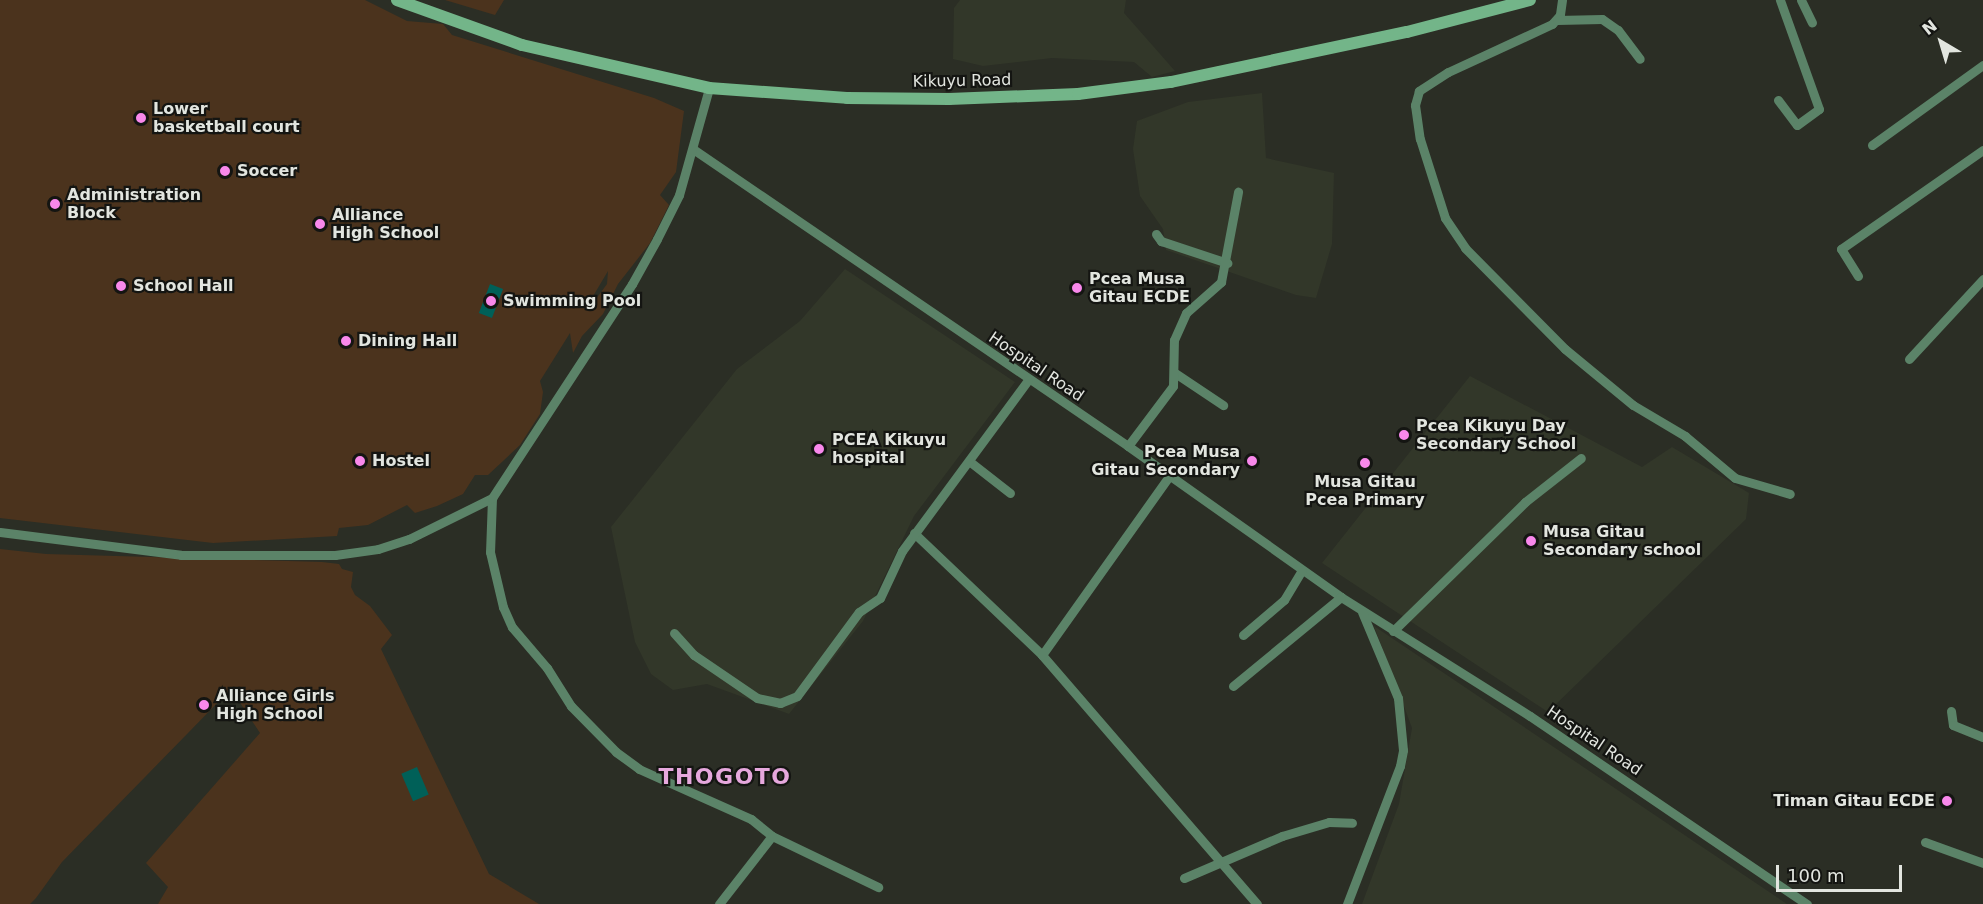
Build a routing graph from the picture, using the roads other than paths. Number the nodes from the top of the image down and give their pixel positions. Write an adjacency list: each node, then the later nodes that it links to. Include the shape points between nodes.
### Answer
1 (397, 0): 10 (main road, Kikuyu Road, via 522,45)
2 (1530, 0): 10 (main road, Kikuyu Road, via 1257,66 1109,91 949,99 847,98)
3 (1562, 0): 6 (street)
4 (1780, 0): 11 (street, via 1819,109 1797,125)
5 (1801, 0): 7 (street)
6 (1557, 20): 8 (street, via 1602,19 1618,30); 29 (street, via 1448,72 1419,91 1415,105 1420,139 1445,218 1465,248 1565,349 1633,405 1685,436 1736,477)
7 (1812, 23)
8 (1640, 59)
9 (1983, 64): 12 (street)
10 (709, 88): 13 (street)
11 (1778, 100)
12 (1872, 145)
13 (693, 149): 22 (street, Hospital Road); 30 (street, via 679,195 632,284)
14 (1983, 150): 18 (street, via 1841,249)
15 (1238, 192): 17 (street)
16 (1156, 234): 17 (street, via 1161,241)
17 (1227, 263): 21 (street, via 1216,288 1186,313 1174,340)
18 (1858, 276)
19 (1983, 279): 20 (street)
20 (1909, 359)
21 (1175, 374): 23 (street); 24 (street, via 1167,396)
22 (1028, 380): 24 (street, Hospital Road); 26 (street)
23 (1223, 405)
24 (1128, 446): 27 (street, Hospital Road)
25 (1581, 458): 36 (street, via 1525,502)
26 (969, 461): 28 (street); 32 (street)
27 (1170, 475): 33 (street, Hospital Road); 39 (street)
28 (1010, 493)
29 (1790, 494)
30 (492, 498): 31 (street, via 409,539 378,549 335,555 181,555); 44 (street, via 490,552 503,607 512,627 572,706 615,752 639,769 751,819)
31 (0, 532)
32 (914, 533): 37 (street, via 880,598 859,612 820,669 789,701 757,698 694,655); 39 (street)
33 (1302, 570): 34 (street, Hospital Road); 38 (street, via 1284,600)
34 (1341, 597): 35 (street, Hospital Road); 40 (street)
35 (1361, 610): 36 (street, Hospital Road); 52 (street, via 1398,698 1403,741 1400,766)
36 (1393, 631): 53 (street, Hospital Road, via 1530,716)
37 (674, 633)
38 (1243, 635)
39 (1042, 655): 46 (street)
40 (1233, 686)
41 (1951, 711): 42 (street, via 1953,725)
42 (1983, 737)
43 (1352, 823): 46 (street, via 1329,822 1282,836)
44 (772, 836): 49 (street); 50 (street)
45 (1925, 842): 47 (street)
46 (1222, 863): 48 (street); 51 (street)
47 (1983, 863)
48 (1184, 878)
49 (878, 887)
50 (719, 904)
51 (1257, 904)
52 (1347, 904)
53 (1807, 904)

